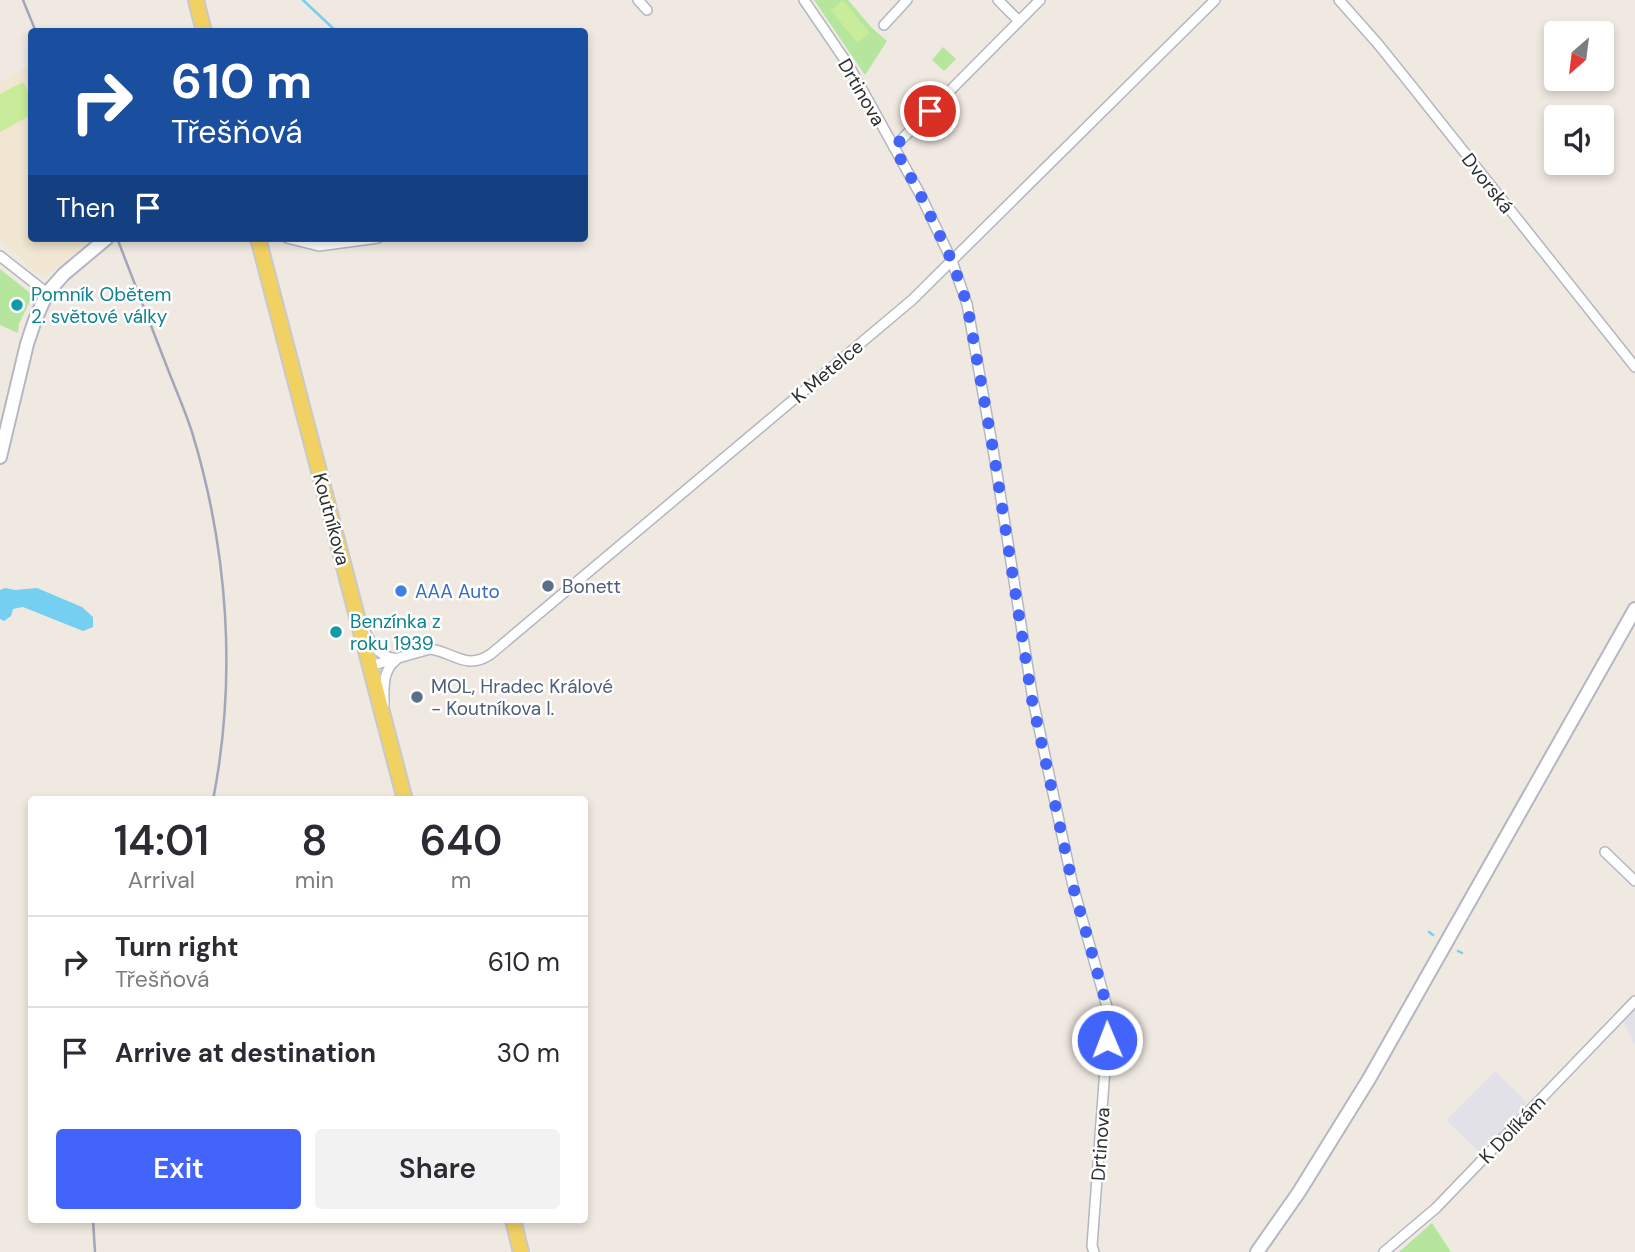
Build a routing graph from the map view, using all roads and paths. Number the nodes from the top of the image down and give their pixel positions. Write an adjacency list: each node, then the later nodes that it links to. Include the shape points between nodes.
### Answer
1 (196, 0): 12 (main road)
2 (638, 0): 9 (street)
3 (804, 0): 13 (street, Drtinova, via 849,66)
4 (907, 0): 11 (street)
5 (998, 0): 10 (street)
6 (1040, 0): 10 (street)
7 (1215, 0): 19 (street, K Metelce)
8 (1339, 0): 21 (street, Dvorská)
9 (646, 10)
10 (1019, 21): 13 (street)
11 (884, 25)
12 (203, 28)
13 (894, 147): 19 (street, Drtinova)
14 (102, 242): 20 (main road)
15 (259, 242): 24 (main road, Koutníkova)
16 (303, 242): 17 (street, via 319,246)
17 (348, 242)
18 (0, 256): 20 (street)
19 (952, 261): 25 (street, K Metelce, via 912,300 491,654 463,661 429,649); 34 (street, Drtinova, via 967,304 1032,700 1073,886 1109,1014)
20 (47, 293): 22 (main road, via 27,344)
21 (1635, 367)
22 (0, 457)
23 (1635, 609): 35 (main road, via 1389,1045)
24 (359, 622): 25 (street, via 379,652); 26 (main road, Koutníkova)
25 (398, 658): 26 (street, K Metelce); 27 (street, via 385,678)
26 (370, 666): 27 (main road, Koutníkova)
27 (384, 720): 28 (main road, Koutníkova)
28 (404, 796)
29 (1605, 852): 30 (street)
30 (1635, 881)
31 (1635, 1001): 36 (street, K Dolíkám, via 1436,1208)
32 (514, 1223): 33 (main road)
33 (521, 1252)
34 (1094, 1252)
35 (1257, 1252)
36 (1384, 1252)

